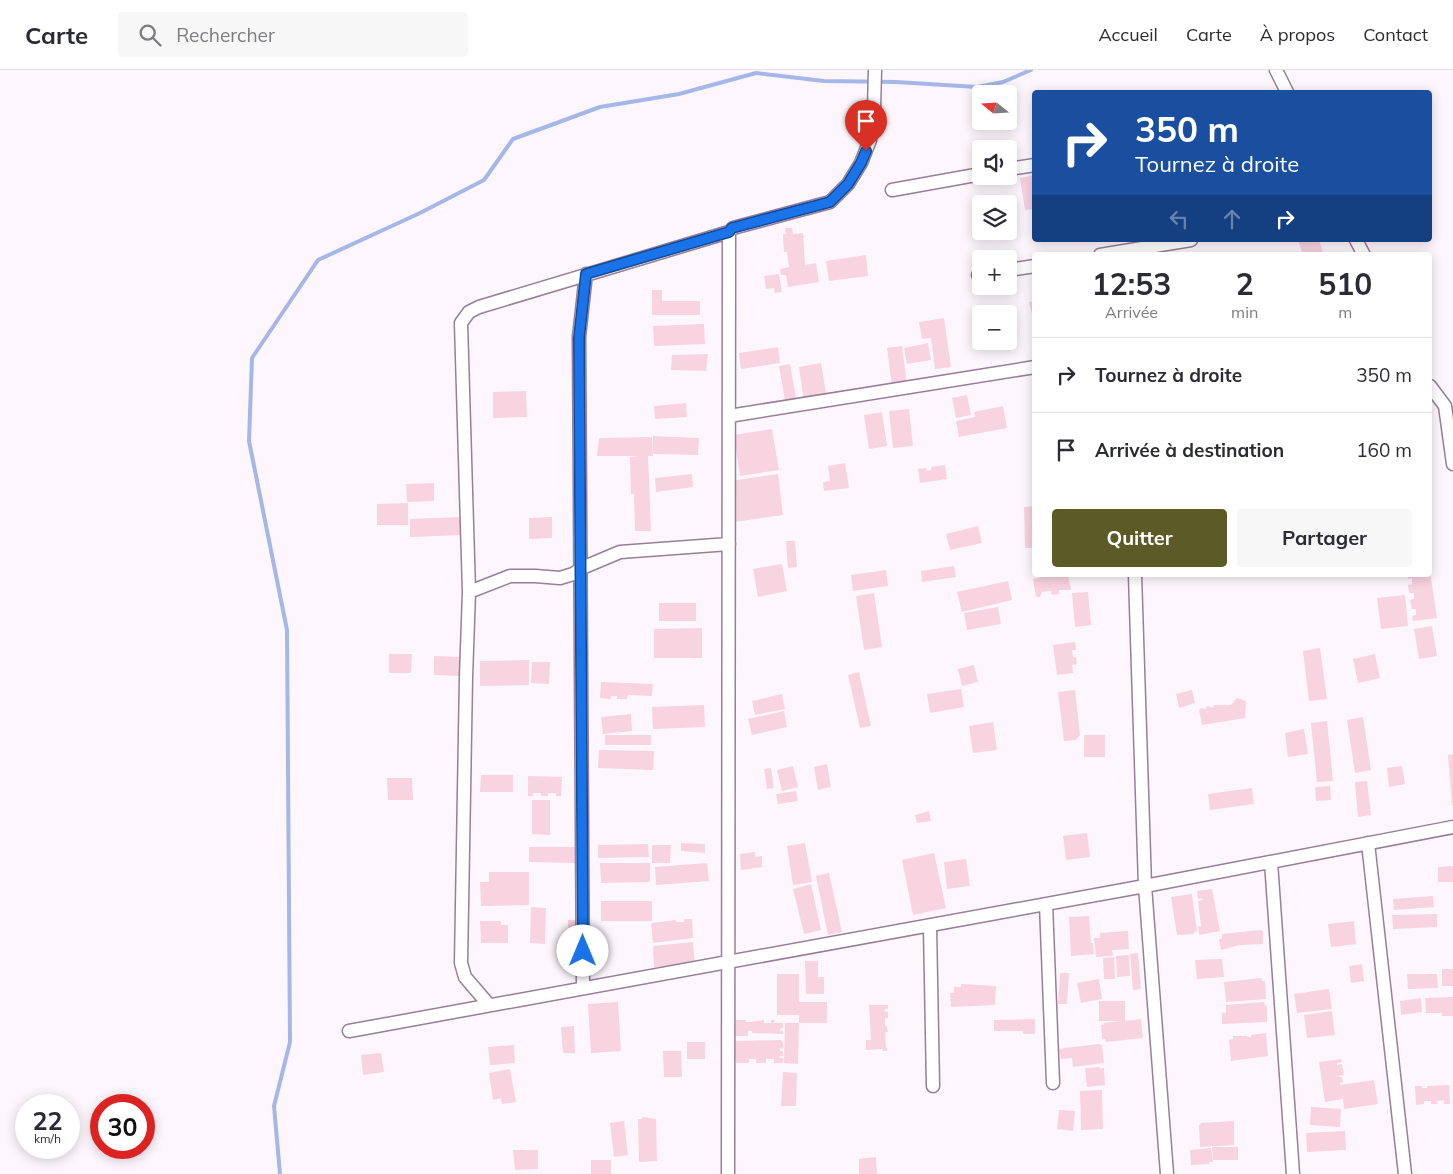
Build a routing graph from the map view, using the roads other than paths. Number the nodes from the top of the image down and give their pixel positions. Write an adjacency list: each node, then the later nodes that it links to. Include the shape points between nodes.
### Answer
1 (875, 70): 8 (street, via 870,140 848,184 830,202 732,228)
2 (1276, 70): 3 (street)
3 (1286, 90)
4 (1032, 165): 5 (street)
5 (1017, 167)
6 (972, 176): 7 (street)
7 (892, 190)
8 (729, 232): 13 (street); 17 (street)
9 (1179, 242): 10 (street)
10 (1118, 252)
11 (1032, 266): 12 (street)
12 (1017, 269)
13 (586, 274): 20 (street, via 579,338); 22 (street, via 478,307 460,323)
14 (1032, 367): 17 (street)
15 (1432, 388): 16 (street)
16 (1449, 404): 18 (street)
17 (729, 416): 19 (street)
18 (1453, 464)
19 (729, 544): 20 (street, via 620,552); 29 (street)
20 (582, 568): 22 (street, via 560,578 510,576); 30 (street)
21 (1135, 577): 26 (street)
22 (469, 592): 31 (street, via 461,963 465,976)
23 (1453, 827): 24 (street)
24 (1368, 844): 25 (street); 38 (street)
25 (1271, 862): 26 (street); 37 (street)
26 (1145, 886): 27 (street); 36 (street)
27 (1046, 904): 28 (street); 33 (street)
28 (930, 926): 29 (street); 34 (street)
29 (728, 962): 30 (street); 35 (street)
30 (583, 988): 31 (street)
31 (489, 1006): 32 (street)
32 (349, 1031)
33 (1053, 1083)
34 (933, 1086)
35 (728, 1174)
36 (1167, 1174)
37 (1293, 1174)
38 (1404, 1174)

